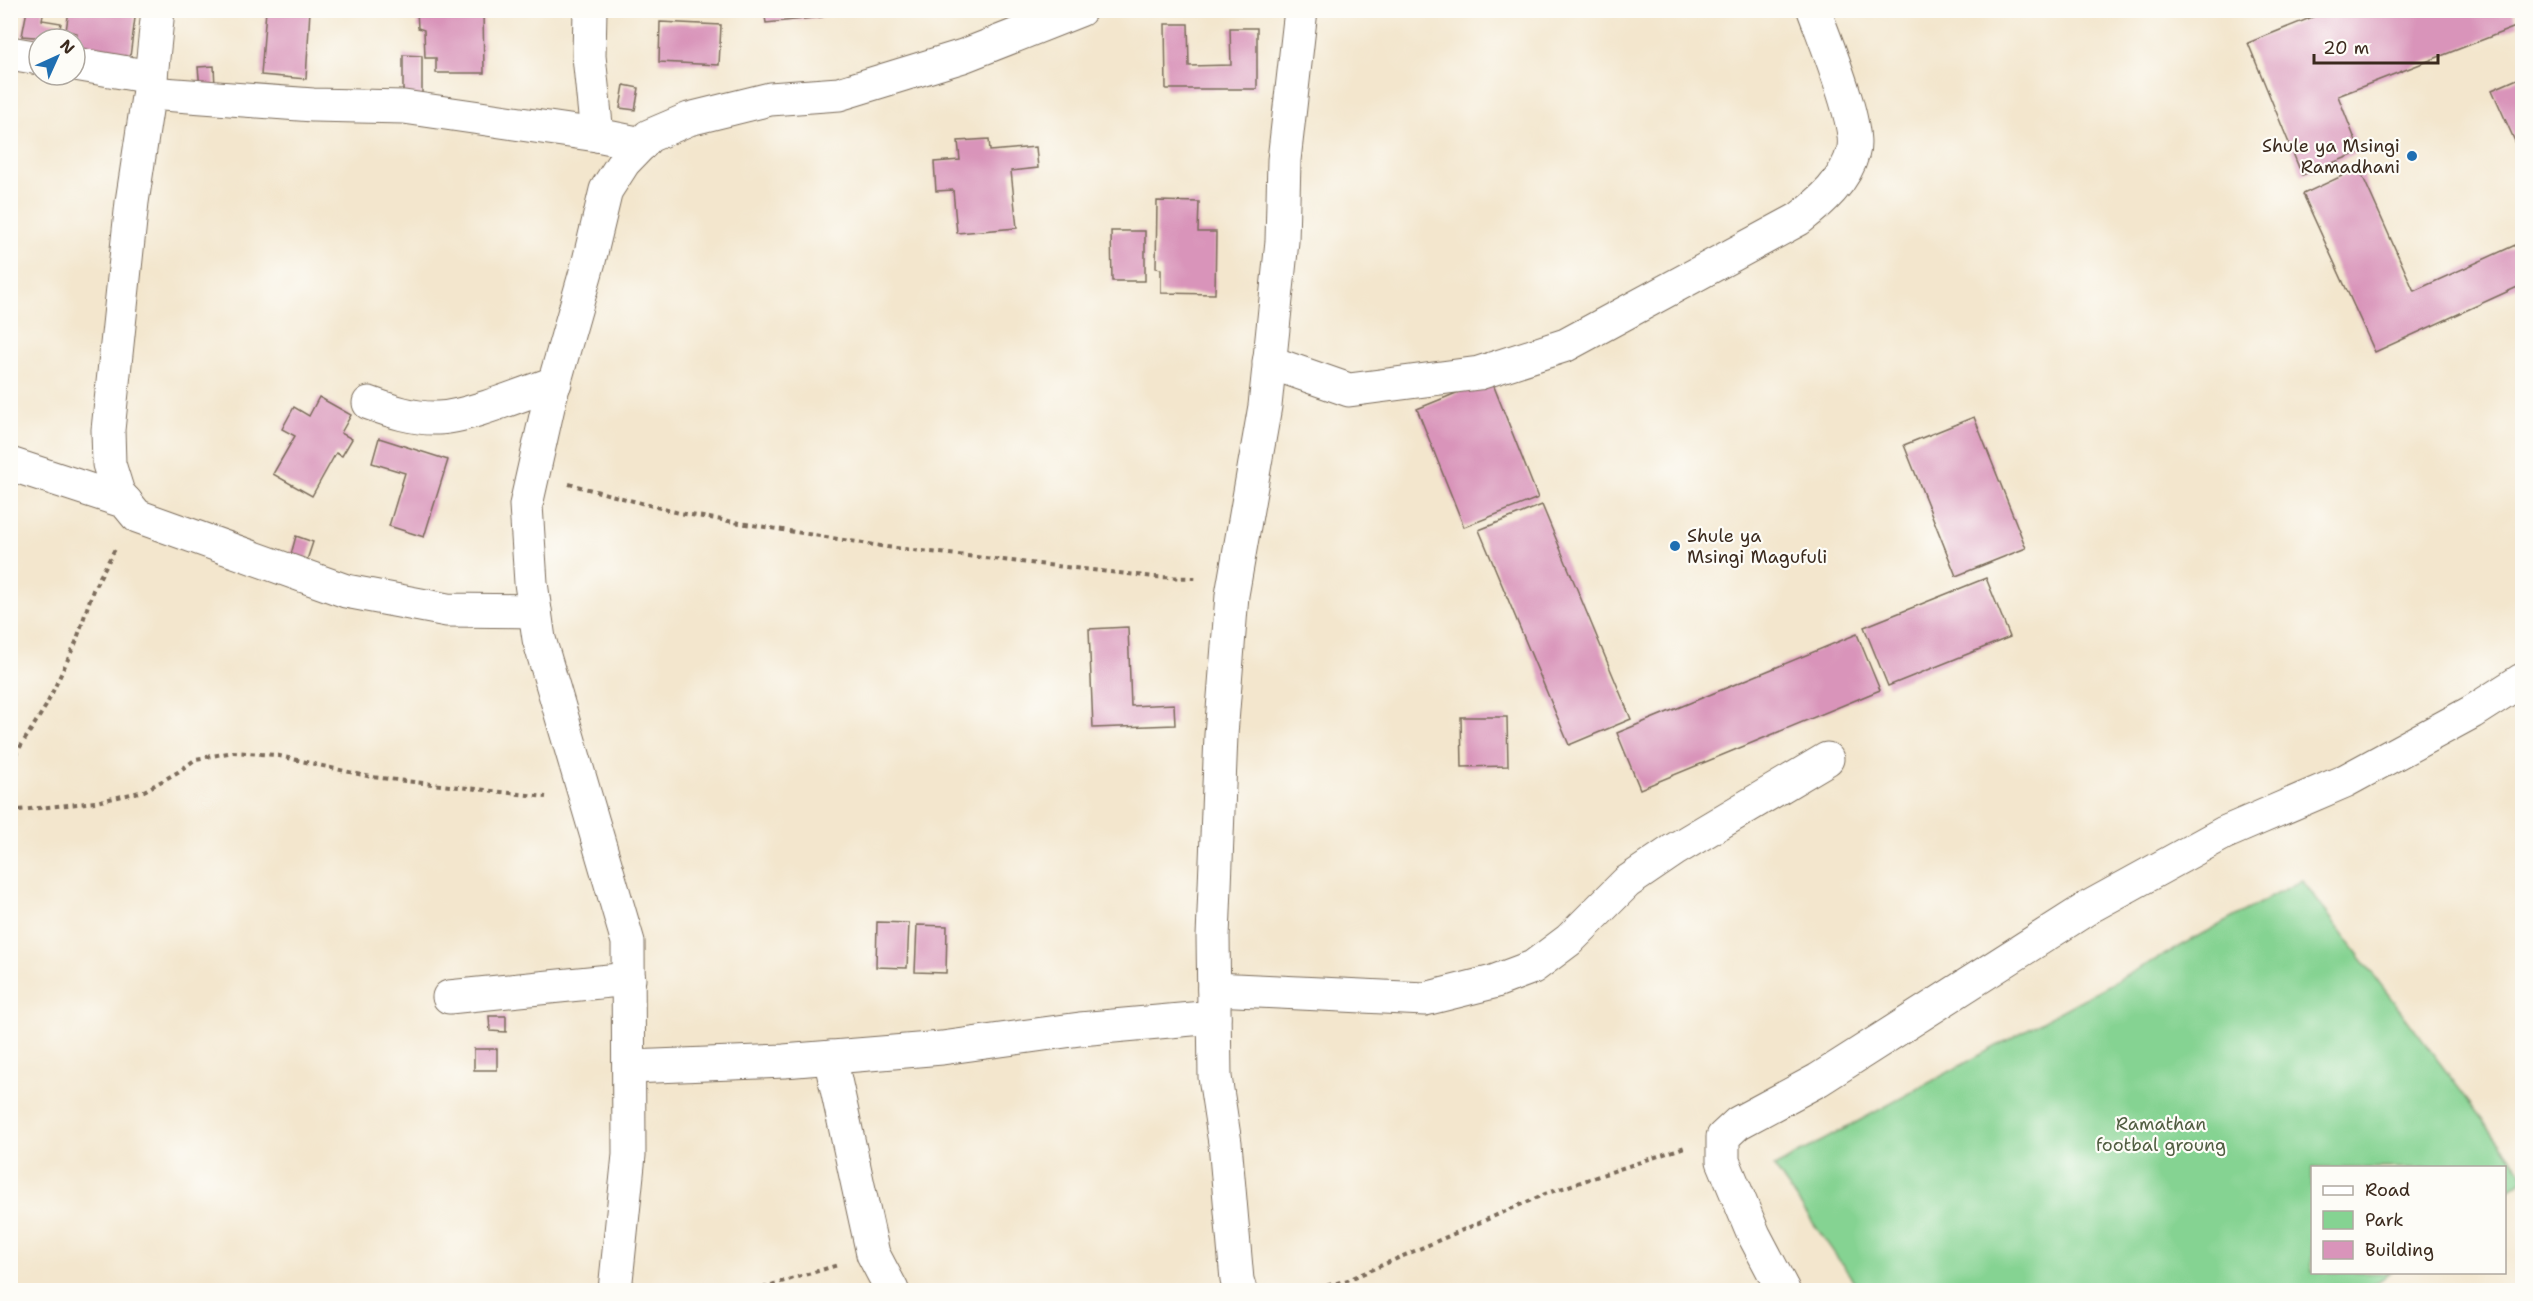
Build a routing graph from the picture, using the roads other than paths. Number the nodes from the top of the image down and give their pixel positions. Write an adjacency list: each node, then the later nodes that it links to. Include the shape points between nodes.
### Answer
1 (158, 10): 9 (street)
2 (590, 10): 10 (street, via 589,56)
3 (1080, 10): 11 (street, via 963,56 839,94 770,99 688,119 649,136)
4 (1301, 10): 12 (street, via 1284,160 1281,241)
5 (1814, 10): 12 (street, via 1845,95 1854,149 1844,175 1799,219 1566,345 1479,373 1349,390)
6 (10, 53): 7 (street)
7 (27, 56)
8 (87, 67): 9 (street)
9 (150, 85): 10 (street, via 313,105 404,107); 16 (street, via 132,202 108,430 110,464 118,493)
10 (597, 135): 11 (street)
11 (642, 144): 13 (street, via 624,162 606,190)
12 (1269, 362): 22 (street, via 1235,579 1221,735)
13 (555, 383): 14 (street, via 438,418 402,414); 17 (street, via 526,505)
14 (369, 404)
15 (10, 464): 16 (street)
16 (131, 509): 17 (street, via 346,591 447,610)
17 (535, 611): 20 (street, via 539,639 628,942)
18 (2523, 680): 28 (street, via 2345,781 2224,833 2091,906 1818,1080 1738,1123 1723,1137 1723,1161)
19 (1827, 759): 22 (street, via 1627,882 1569,940 1533,967 1493,982 1425,999)
20 (629, 979): 21 (street); 24 (street)
21 (449, 997)
22 (1214, 1003): 23 (street, via 1080,1029 942,1048); 27 (street, via 1215,1077)
23 (830, 1057): 24 (street); 26 (street, via 873,1254)
24 (630, 1066): 25 (street, via 629,1155)
25 (615, 1290)
26 (892, 1290)
27 (1240, 1290)
28 (1783, 1290)

